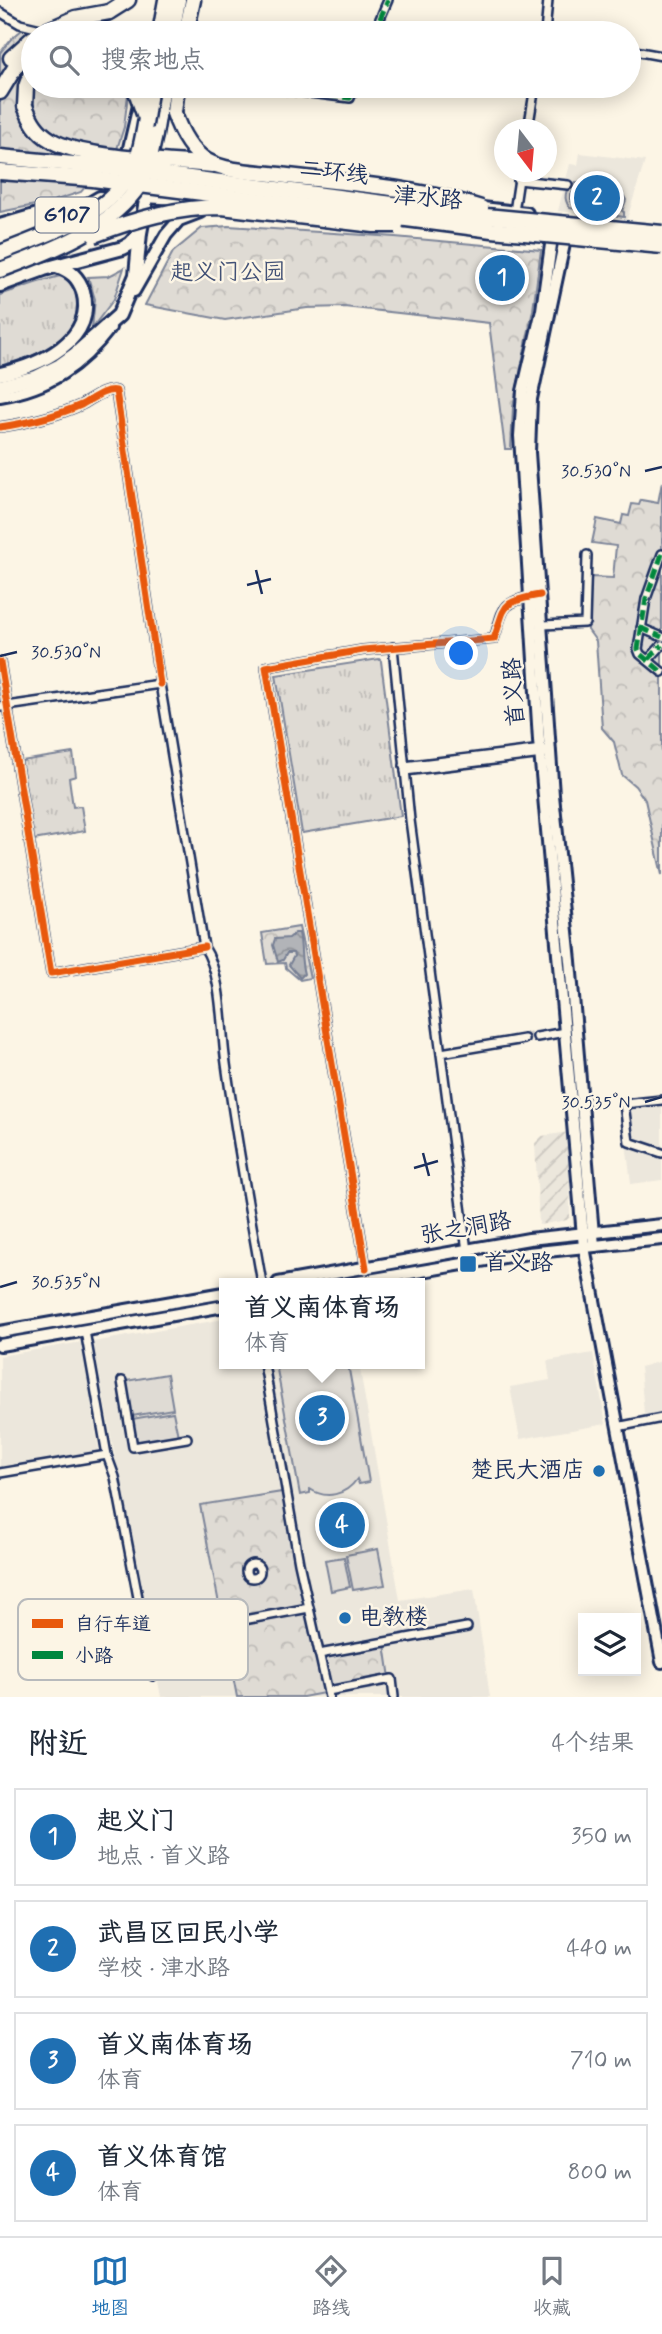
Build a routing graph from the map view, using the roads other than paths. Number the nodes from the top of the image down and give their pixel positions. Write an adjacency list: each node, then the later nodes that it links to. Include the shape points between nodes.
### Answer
1 (128, 0): 8 (highway)
2 (163, 0): 11 (highway)
3 (180, 0): 12 (highway)
4 (193, 0): 13 (highway)
5 (388, 0): 14 (street)
6 (548, 0): 15 (street)
7 (0, 12): 16 (street)
8 (109, 12): 9 (highway, bridge); 10 (highway, bridge)
9 (69, 21)
10 (88, 21)
11 (160, 21)
12 (176, 21)
13 (189, 21)
14 (379, 21)
15 (546, 21)
16 (21, 24)
17 (21, 49): 21 (highway)
18 (641, 52): 19 (street)
19 (662, 56)
20 (21, 59): 22 (highway)
21 (0, 71)
22 (0, 92)
23 (25, 98): 33 (highway, bridge, via 33,126 69,148)
24 (138, 98): 30 (highway, bridge)
25 (141, 98): 35 (main road, G107)
26 (149, 98): 30 (highway, bridge)
27 (163, 98): 34 (highway, bridge)
28 (176, 98): 33 (highway, bridge, via 174,113 182,134 204,159)
29 (533, 98): 31 (street)
30 (145, 118): 54 (highway, bridge, via 134,166 107,200 72,223)
31 (529, 119)
32 (0, 157): 43 (highway, 二环线, bridge)
33 (224, 166): 43 (highway, bridge, via 400,190)
34 (150, 167): 35 (main road, 津水路); 41 (main road); 43 (main road, 津水路); 55 (highway, bridge, via 136,191 106,219)
35 (124, 169): 40 (main road, G107)
36 (0, 172): 46 (highway, 二环线, bridge, via 93,179)
37 (518, 182): 43 (street)
38 (552, 182): 39 (street)
39 (568, 185)
40 (105, 195): 41 (main road, 津水路); 47 (main road); 52 (main road, G107, via 78,211)
41 (147, 198): 42 (main road, 津水路); 50 (main road)
42 (235, 201): 48 (main road, 津水路); 59 (main road, via 180,220 166,235)
43 (511, 215): 44 (main road, 津水路); 49 (highway, 二环线, bridge)
44 (556, 217): 45 (main road, 津水路); 48 (main road, 首义路)
45 (569, 219): 49 (main road, 津水路); 51 (main road, 首义路)
46 (452, 224): 53 (highway, 二环线, bridge); 55 (highway, bridge, via 374,225 202,207 128,222)
47 (0, 226)
48 (553, 232): 51 (main road, 津水路); 66 (main road, 首义路, via 521,405 520,450)
49 (662, 232)
50 (140, 233): 56 (main road, G107, via 123,247); 59 (main road, via 136,275)
51 (566, 233): 53 (main road, 津水路); 66 (main road, 首义路, via 529,417)
52 (0, 237)
53 (662, 246)
54 (0, 253)
55 (34, 257): 57 (highway, bridge)
56 (57, 266): 58 (main road, G107); 60 (main road, via 73,273 79,282 85,305 80,328 58,351)
57 (0, 270)
58 (0, 285)
59 (119, 315): 61 (main road, via 60,365); 62 (main road, via 78,365 39,386)
60 (0, 374)
61 (0, 386)
62 (0, 396)
63 (0, 427): 75 (street, via 40,419 116,391)
64 (662, 554): 68 (street)
65 (587, 555): 67 (street, via 585,623)
66 (535, 596): 67 (main road, 首义路); 71 (street, via 512,601 504,608 494,639); 77 (main road, 首义路)
67 (542, 625): 77 (main road, 首义路)
68 (641, 628): 69 (street); 72 (street, via 638,653)
69 (662, 637)
70 (662, 645): 72 (street)
71 (393, 648): 78 (street); 91 (street, via 266,667)
72 (649, 660): 74 (street)
73 (0, 662): 76 (street)
74 (662, 671)
75 (160, 684): 76 (street); 79 (street)
76 (4, 706): 79 (street, via 51,973)
77 (545, 751): 78 (street); 80 (main road, 首义路); 87 (main road, 首义路, via 572,974)
78 (405, 768): 83 (street)
79 (204, 947): 92 (street, via 221,1008)
80 (565, 1030): 81 (street); 87 (main road, 首义路)
81 (537, 1035)
82 (524, 1037): 83 (street)
83 (440, 1052): 90 (street)
84 (662, 1100): 85 (street, via 624,1104 629,1142)
85 (662, 1153)
86 (662, 1225): 87 (main road, 张之洞路)
87 (588, 1233): 89 (main road, 首义路); 90 (main road, 张之洞路)
88 (662, 1239): 89 (main road, 张之洞路)
89 (589, 1247): 94 (main road, 张之洞路); 103 (main road, 首义路)
90 (467, 1251): 91 (main road, 张之洞路)
91 (366, 1268): 93 (main road, 张之洞路)
92 (261, 1278)
93 (307, 1278)
94 (380, 1278)
95 (219, 1294): 98 (main road)
96 (219, 1307): 97 (main road)
97 (85, 1331): 99 (main road); 105 (street)
98 (0, 1332)
99 (0, 1345)
100 (265, 1369): 108 (street)
101 (122, 1381): 104 (street, via 133,1447)
102 (662, 1418): 103 (street)
103 (617, 1427): 112 (main road, 首义路)
104 (187, 1438)
105 (107, 1455): 106 (street); 107 (street)
106 (0, 1473)
107 (138, 1599)
108 (309, 1608): 109 (street); 111 (street)
109 (248, 1619)
110 (467, 1627): 111 (street)
111 (319, 1654): 113 (street)
112 (662, 1662)
113 (329, 1694): 114 (street, via 392,1679)
114 (394, 1697)

